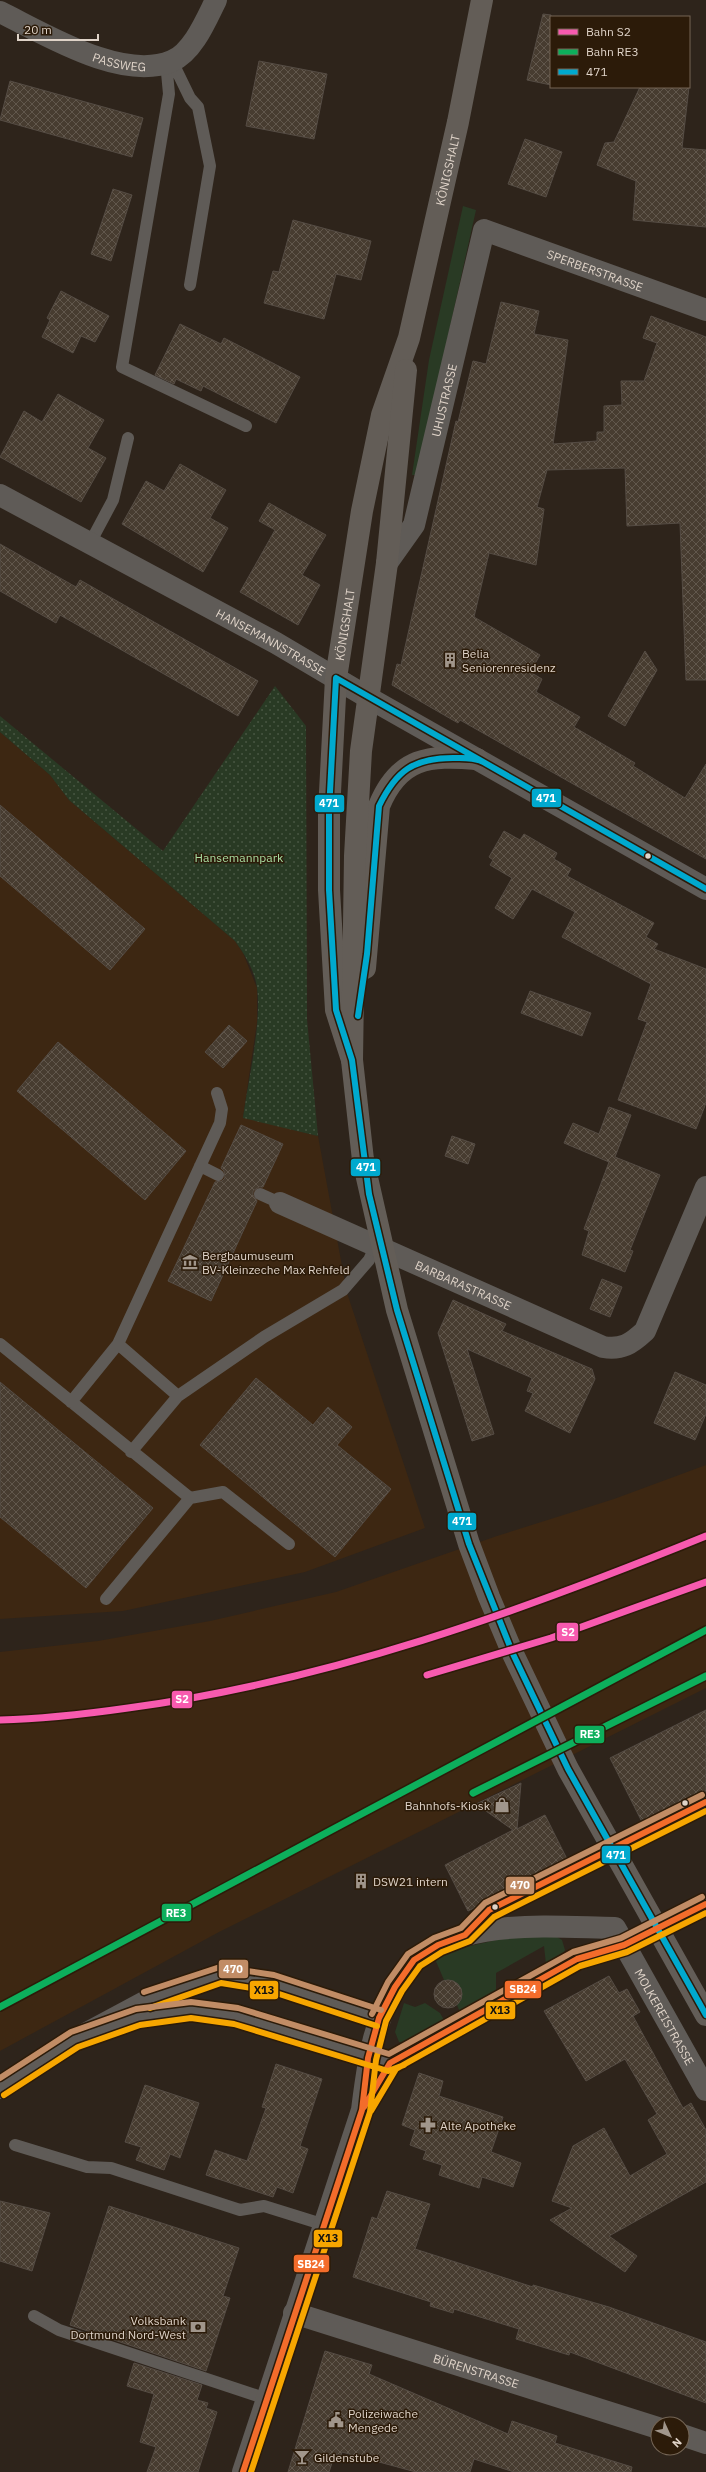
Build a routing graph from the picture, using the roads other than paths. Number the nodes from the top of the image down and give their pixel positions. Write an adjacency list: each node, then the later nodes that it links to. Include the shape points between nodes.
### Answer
1 (216, 0): 4 (street, PASSWEG, via 194,42)
2 (482, 0): 8 (main road, KÖNIGSHALT, via 458,122)
3 (0, 12): 4 (street, PASSWEG, via 84,53 135,68)
4 (169, 61): 6 (lane, via 198,107 210,166); 9 (lane, via 169,94 122,367)
5 (484, 230): 7 (street, SPERBERSTRASSE); 13 (street, UHUSTRASSE, via 414,525)
6 (190, 285)
7 (706, 310)
8 (409, 338): 13 (main road, KÖNIGSHALT); 14 (main road, KÖNIGSHALT, via 382,415 362,511)
9 (246, 426)
10 (128, 438): 12 (lane, via 113,500)
11 (0, 495): 12 (street, HANSEMANNSTRASSE)
12 (90, 545): 14 (street, HANSEMANNSTRASSE, via 270,640)
13 (387, 563): 15 (main road, KÖNIGSHALT)
14 (336, 678): 15 (street, HANSEMANNSTRASSE); 18 (main road, KÖNIGSHALT, via 329,811 329,890 336,1010)
15 (369, 698): 16 (street, HANSEMANNSTRASSE); 18 (main road, KÖNIGSHALT, via 360,751 355,856)
16 (477, 759): 17 (street, HANSEMANNSTRASSE); 18 (main road, via 446,756 417,762 399,773 379,806 368,954)
17 (706, 889)
18 (352, 1060): 40 (main road, KÖNIGSHALT, bridge, via 363,1160 397,1310 462,1522 489,1597 568,1769)
19 (217, 1093): 20 (lane, via 222,1109 220,1124)
20 (200, 1166): 21 (lane); 27 (lane)
21 (218, 1175)
22 (706, 1187): 25 (street, BARBARASTRASSE, via 645,1331 632,1343 617,1350 602,1347)
23 (260, 1194): 24 (lane)
24 (280, 1203): 25 (street, BARBARASTRASSE)
25 (375, 1247): 28 (lane, via 369,1260 342,1290 264,1336)
26 (0, 1344): 29 (lane)
27 (118, 1344): 28 (lane); 29 (lane)
28 (178, 1396): 30 (lane)
29 (71, 1402): 30 (lane)
30 (131, 1452): 31 (lane)
31 (190, 1498): 32 (lane, via 223,1492); 33 (lane)
32 (289, 1544)
33 (106, 1599)
34 (706, 1802): 37 (lane, via 488,1910)
35 (706, 1904): 38 (lane)
36 (571, 1927): 37 (street, via 511,1928); 38 (street, MOLKEREISTRASSE, via 615,1928); 39 (street, via 579,1945)
37 (464, 1935): 41 (street, via 438,1945 414,1960 395,1987)
38 (624, 1945): 39 (street); 46 (street, MOLKEREISTRASSE)
39 (577, 1958): 44 (street)
40 (706, 2015)
41 (379, 2018): 42 (street, via 272,1983 220,1975 156,1996); 43 (street)
42 (74, 2040): 43 (street, via 138,2018 191,2010 236,2016); 45 (street)
43 (368, 2058): 44 (street); 47 (street)
44 (390, 2063): 47 (street)
45 (0, 2088)
46 (706, 2090)
47 (362, 2110): 49 (street)
48 (15, 2144): 49 (lane, via 87,2167 111,2168 240,2210 264,2206)
49 (325, 2225): 50 (street)
50 (294, 2313): 52 (street); 53 (street, BÜRENSTRASSE)
51 (34, 2316): 52 (lane, via 59,2330)
52 (267, 2398): 56 (street)
53 (650, 2425)
54 (690, 2438): 55 (street)
55 (706, 2443)
56 (243, 2472)

